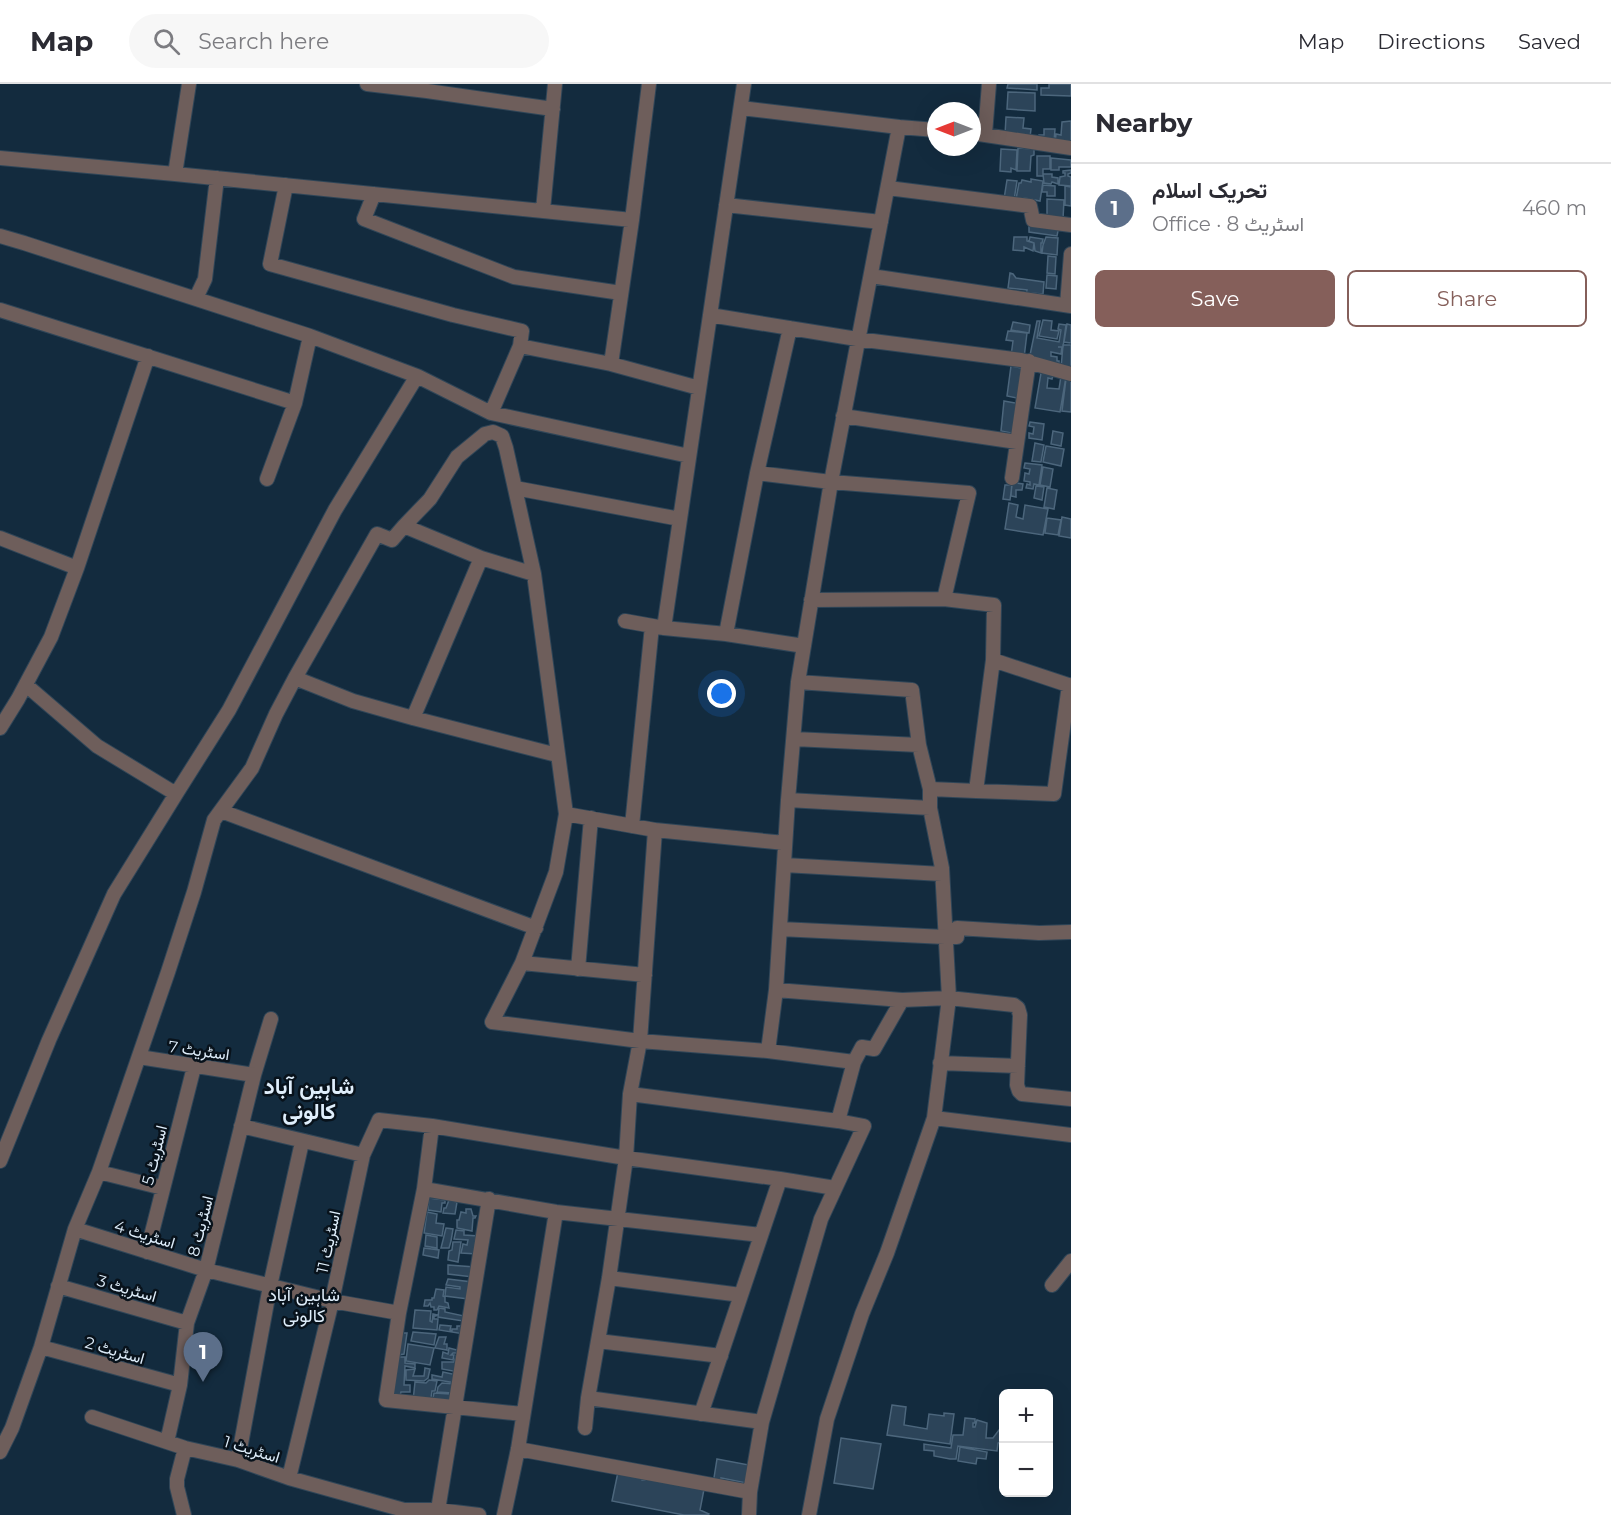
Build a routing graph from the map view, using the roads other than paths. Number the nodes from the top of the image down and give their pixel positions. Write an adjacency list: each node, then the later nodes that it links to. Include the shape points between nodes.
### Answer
1 (189, 84): 16 (street)
2 (367, 84): 7 (street)
3 (555, 84): 9 (street)
4 (649, 84): 23 (street)
5 (744, 84): 8 (street)
6 (989, 84): 10 (street)
7 (428, 87): 9 (street)
8 (741, 108): 11 (street); 21 (street)
9 (553, 109): 22 (street)
10 (981, 123)
11 (899, 127): 12 (street); 19 (street)
12 (927, 129)
13 (981, 133): 14 (street)
14 (1071, 148)
15 (0, 158): 16 (street)
16 (175, 174): 17 (street)
17 (217, 178): 18 (street); 30 (street, via 205,279)
18 (286, 185): 20 (street); 37 (street, via 270,264 522,331)
19 (888, 188): 24 (street); 25 (street, via 1030,206 1033,220)
20 (374, 194): 22 (street); 29 (street, via 364,219 514,277)
21 (726, 205): 24 (street); 33 (street)
22 (543, 210): 23 (street)
23 (632, 220): 29 (street)
24 (881, 222): 28 (street)
25 (1071, 225)
26 (0, 236): 30 (street)
27 (1071, 254): 31 (street)
28 (871, 276): 31 (street); 36 (street)
29 (621, 293): 40 (street)
30 (196, 298): 35 (street)
31 (1069, 305)
32 (0, 310): 38 (street)
33 (710, 315): 34 (street); 43 (street)
34 (790, 328): 36 (street); 49 (street)
35 (310, 336): 42 (street); 44 (street)
36 (857, 339): 39 (street); 46 (street)
37 (520, 346): 40 (street); 45 (street)
38 (148, 356): 44 (street); 58 (street)
39 (1029, 361): 41 (street); 47 (street)
40 (611, 364): 43 (street)
41 (1071, 374)
42 (417, 376): 45 (street); 78 (street, via 335,510 229,710)
43 (699, 388): 48 (street)
44 (295, 403): 51 (street)
45 (491, 413): 48 (street)
46 (843, 416): 47 (street); 52 (street)
47 (1017, 442): 50 (street)
48 (689, 456): 54 (street)
49 (757, 473): 52 (street); 64 (street)
50 (1012, 478)
51 (267, 479)
52 (831, 482): 60 (street, via 969,493); 61 (street)
53 (515, 488): 54 (street); 55 (street, via 502,436 485,434 457,457 430,499); 59 (street)
54 (680, 519): 63 (street)
55 (404, 526): 57 (street); 67 (street, via 392,540 377,534)
56 (0, 538): 58 (street)
57 (481, 558): 59 (street); 71 (street)
58 (77, 568): 69 (street, via 51,637)
59 (534, 574): 75 (street)
60 (944, 599): 61 (street); 66 (street, via 994,605)
61 (811, 600): 65 (street)
62 (624, 621): 63 (street)
63 (658, 627): 64 (street); 84 (street)
64 (726, 634): 65 (street)
65 (804, 646): 68 (street)
66 (993, 660): 70 (street); 77 (street)
67 (295, 678): 71 (street, via 353,701); 81 (street, via 252,768)
68 (798, 682): 73 (street); 74 (street, via 912,690)
69 (26, 685): 72 (street); 78 (street, via 97,746)
70 (1070, 686): 77 (street, via 1054,794)
71 (413, 718): 75 (street)
72 (0, 728)
73 (794, 739): 74 (street); 79 (street)
74 (919, 745): 76 (street)
75 (557, 755): 82 (street)
76 (930, 789): 77 (street); 80 (street)
77 (976, 791)
78 (176, 794): 114 (street, via 114,894)
79 (788, 800): 80 (street); 86 (street)
80 (930, 808): 88 (street)
81 (221, 811): 89 (street); 102 (street, via 214,820)
82 (566, 814): 83 (street); 89 (street, via 556,872)
83 (591, 818): 84 (street); 94 (street)
84 (632, 825): 85 (street)
85 (655, 830): 86 (street); 95 (street)
86 (785, 843): 87 (street)
87 (784, 865): 88 (street); 90 (street)
88 (942, 874): 92 (street)
89 (536, 928): 93 (street)
90 (780, 929): 92 (street); 96 (street)
91 (1071, 932): 92 (street, via 957,928 957,937)
92 (945, 937): 97 (street)
93 (522, 963): 94 (street); 100 (street, via 492,1022)
94 (578, 969): 95 (street)
95 (645, 975): 100 (street)
96 (776, 990): 98 (street); 101 (street)
97 (949, 998): 98 (street); 104 (street); 106 (street, via 1018,1008)
98 (902, 1000): 103 (street, via 874,1048 862,1047)
99 (271, 1019): 107 (street, اسٹریٹ 8)
100 (640, 1041): 101 (street); 108 (street)
101 (768, 1052): 103 (street)
102 (139, 1058): 105 (street, اسٹریٹ 7); 120 (street)
103 (854, 1062): 111 (street)
104 (940, 1063): 106 (street); 110 (street)
105 (194, 1066): 107 (street, اسٹریٹ 7); 122 (street, اسٹریٹ 5)
106 (1018, 1066): 109 (street, via 1017,1085 1023,1094)
107 (254, 1075): 112 (street, اسٹریٹ 8)
108 (630, 1094): 111 (street); 118 (street)
109 (1071, 1099)
110 (934, 1118): 115 (street); 165 (street, via 826,1419)
111 (838, 1121): 124 (street, via 864,1126)
112 (241, 1126): 116 (street); 132 (street, اسٹریٹ 8)
113 (432, 1126): 117 (street, اسٹریٹ 11, via 379,1120); 118 (street); 123 (street)
114 (5, 1133): 119 (street)
115 (1071, 1135)
116 (302, 1142): 117 (street); 136 (street)
117 (363, 1155): 138 (street, اسٹریٹ 11)
118 (626, 1158): 121 (street); 127 (street)
119 (0, 1161)
120 (99, 1172): 122 (street); 128 (street)
121 (780, 1179): 124 (street); 129 (street)
122 (163, 1188): 130 (street, اسٹریٹ 5)
123 (424, 1188): 125 (street); 139 (street)
124 (835, 1188): 150 (street, via 821,1219)
125 (489, 1199): 126 (street); 146 (street)
126 (556, 1212): 127 (street); 147 (street)
127 (617, 1220): 129 (street); 133 (street)
128 (75, 1230): 130 (street, اسٹریٹ 4); 135 (street)
129 (761, 1235): 137 (street)
130 (147, 1252): 132 (street, اسٹریٹ 4)
131 (1071, 1261): 134 (street)
132 (206, 1270): 136 (street, اسٹریٹ 4); 140 (street, اسٹریٹ 8)
133 (609, 1278): 137 (street); 141 (street)
134 (1052, 1285)
135 (58, 1286): 140 (street, اسٹریٹ 3); 142 (street)
136 (270, 1286): 138 (street, اسٹریٹ 4); 156 (street)
137 (741, 1295): 143 (street)
138 (332, 1301): 139 (street, اسٹریٹ 4); 157 (street, اسٹریٹ 11)
139 (399, 1313): 146 (street, via 386,1400)
140 (187, 1323): 144 (street, اسٹریٹ 8)
141 (598, 1341): 143 (street); 145 (street)
142 (41, 1347): 144 (street, اسٹریٹ 2); 155 (street)
143 (721, 1356): 148 (street)
144 (180, 1385): 152 (street, اسٹریٹ 8)
145 (588, 1398): 148 (street); 151 (street)
146 (454, 1407): 147 (street); 159 (street)
147 (523, 1414): 154 (street)
148 (701, 1414): 150 (street)
149 (92, 1417): 152 (street, اسٹریٹ 1)
150 (762, 1422): 158 (street)
151 (585, 1428)
152 (167, 1442): 153 (street, اسٹریٹ 1)
153 (185, 1448): 156 (street, اسٹریٹ 1); 161 (street, via 177,1479)
154 (518, 1449): 158 (street); 163 (street)
155 (0, 1452)
156 (238, 1460): 157 (street, اسٹریٹ 1)
157 (289, 1478): 160 (street, اسٹریٹ 1)
158 (750, 1492): 164 (street)
159 (438, 1510): 160 (street, اسٹریٹ 1); 162 (street, اسٹریٹ 1)
160 (404, 1512)
161 (184, 1515)
162 (478, 1515)
163 (504, 1515)
164 (749, 1515)
165 (809, 1515)

